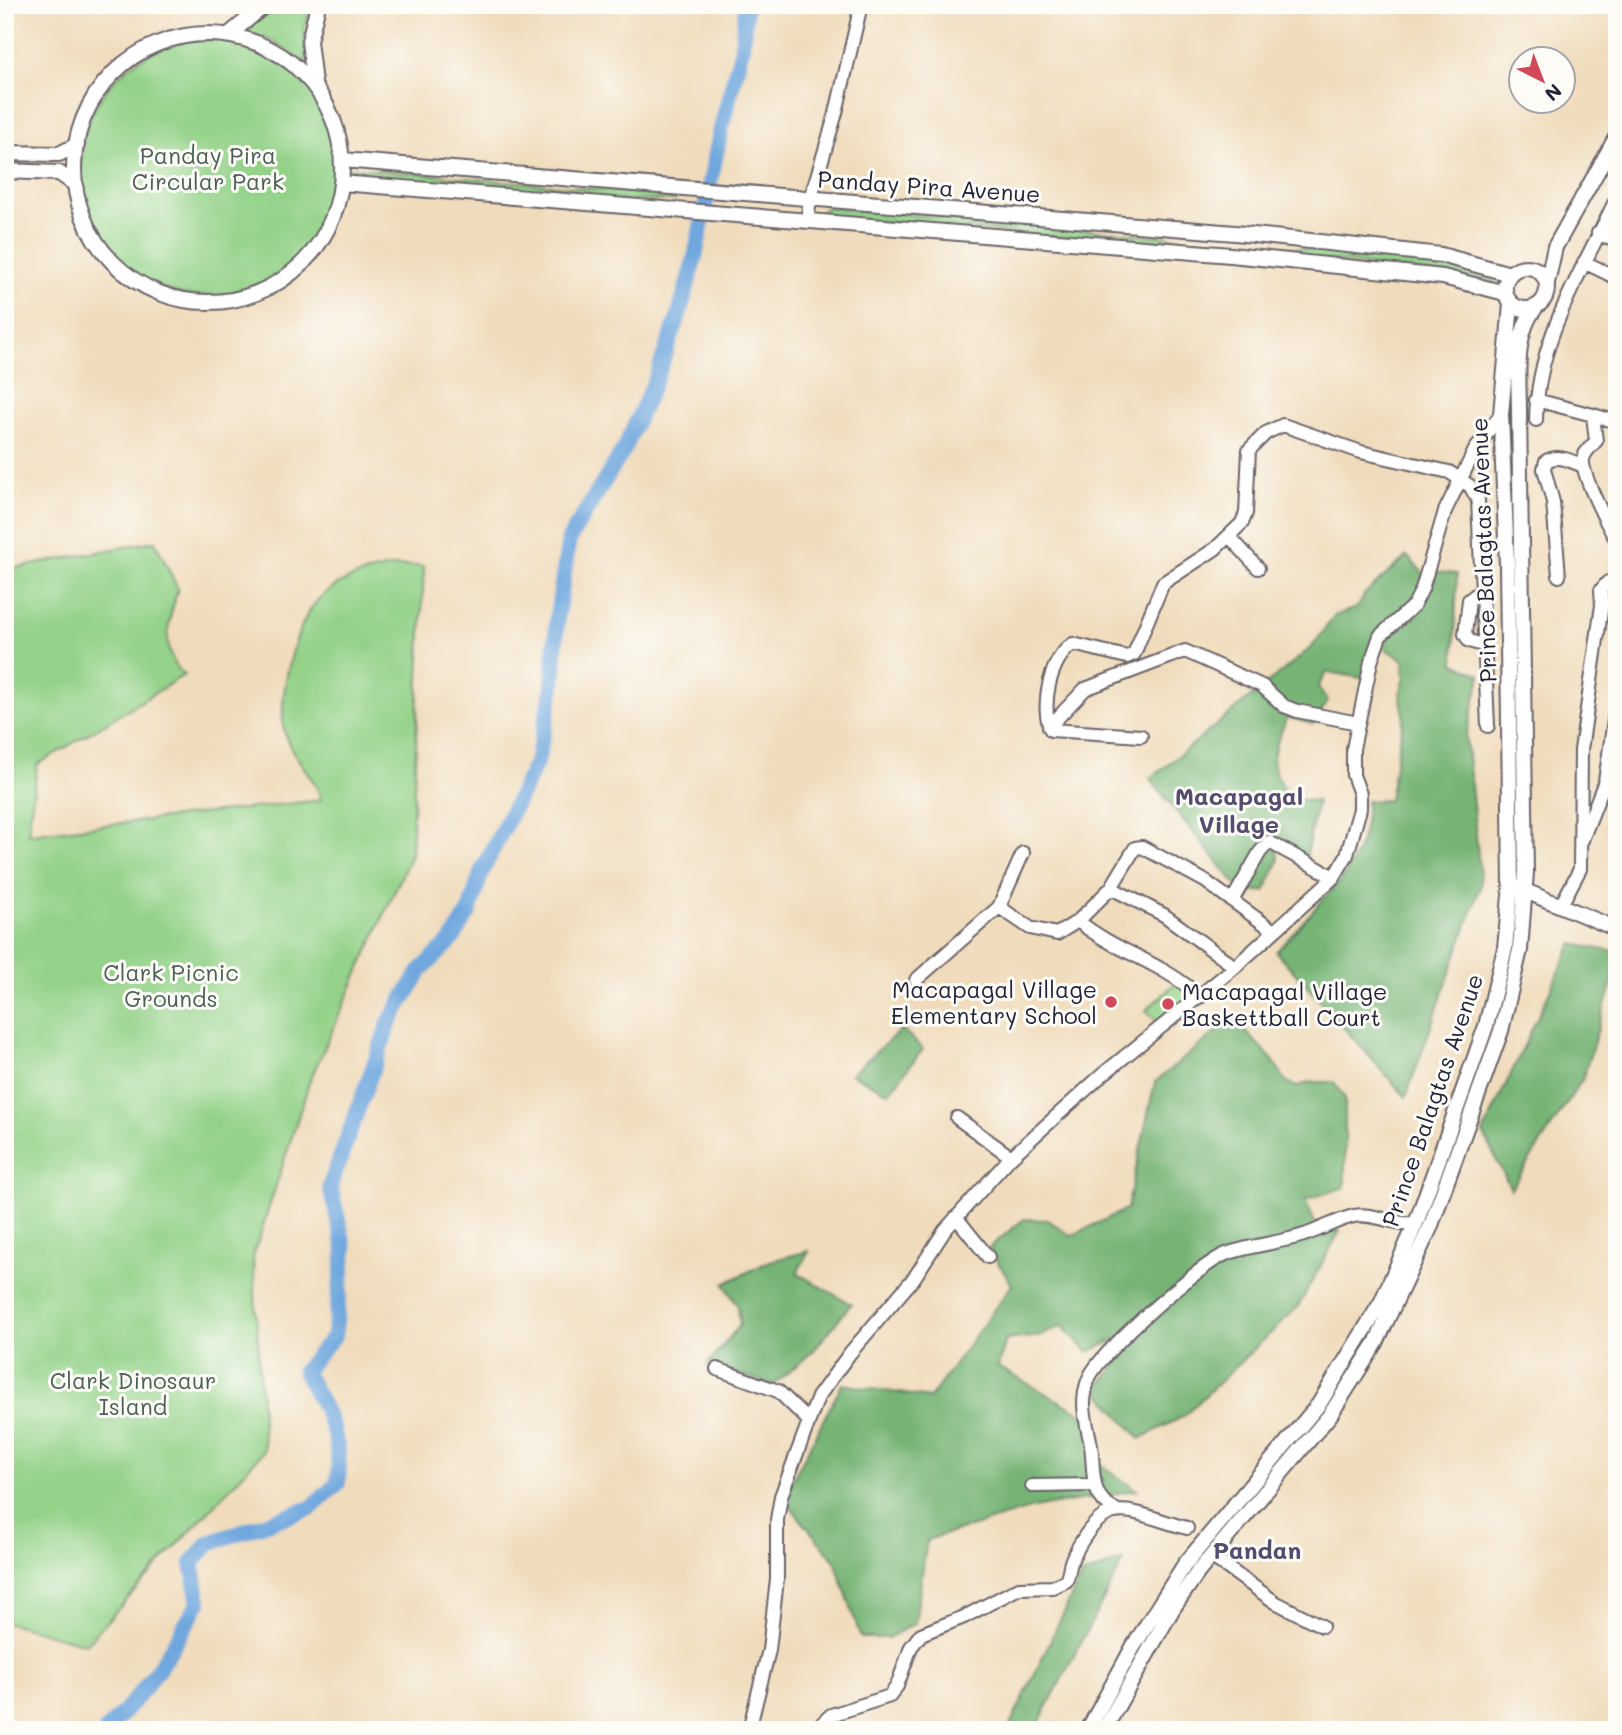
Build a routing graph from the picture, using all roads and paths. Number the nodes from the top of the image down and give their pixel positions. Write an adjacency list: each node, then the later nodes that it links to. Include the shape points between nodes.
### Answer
1 (265, 5): 4 (main road)
2 (318, 5): 5 (main road, via 309,41)
3 (861, 5): 13 (street)
4 (231, 33): 5 (main road, via 276,50); 7 (main road, via 179,36 132,58 96,96)
5 (314, 83): 9 (main road, via 333,120)
6 (1617, 136): 19 (main road)
7 (77, 145): 8 (main road, via 59,154); 12 (main road)
8 (5, 153)
9 (342, 160): 11 (main road); 13 (main road, Panday Pira Avenue)
10 (5, 171): 12 (main road, via 59,173)
11 (341, 183): 12 (main road, via 327,230 311,255 292,273 250,296 222,302 166,298 122,273 90,233); 15 (main road, Panday Pira Avenue)
12 (76, 185)
13 (815, 200): 15 (street); 16 (main road, Panday Pira Avenue)
14 (1616, 203): 17 (street)
15 (813, 222): 20 (main road, Panday Pira Avenue)
16 (1235, 233): 20 (main road); 23 (main road, Panday Pira Avenue, via 1441,255)
17 (1598, 233): 18 (street); 21 (street)
18 (1617, 242)
19 (1555, 247): 22 (main road); 25 (main road)
20 (1231, 255): 26 (main road, Panday Pira Avenue, via 1443,278)
21 (1584, 262): 24 (street); 28 (street, via 1552,330)
22 (1528, 266): 23 (main road); 25 (main road, via 1540,272)
23 (1510, 274): 26 (main road)
24 (1617, 278)
25 (1547, 283): 27 (main road, via 1545,297)
26 (1508, 298): 27 (main road, via 1522,309); 29 (main road, Prince Balagtas Avenue)
27 (1536, 307): 51 (main road, Prince Balagtas Avenue, via 1525,323 1519,364 1526,787)
28 (1536, 400): 30 (street); 31 (street)
29 (1501, 414): 34 (street); 51 (main road, Prince Balagtas Avenue)
30 (1593, 415): 32 (street); 33 (street, via 1596,441 1585,452)
31 (1536, 421)
32 (1617, 422)
33 (1583, 466): 36 (street); 38 (street, via 1552,457 1544,468 1555,515)
34 (1460, 478): 35 (street, via 1283,425 1266,433 1249,450 1247,513); 40 (street, via 1478,500); 43 (street, via 1434,539 1414,605 1380,636)
35 (1230, 537): 37 (street); 45 (street, via 1163,583 1134,654 1127,657 1082,644 1067,648 1048,690)
36 (1617, 541)
37 (1258, 568)
38 (1559, 576)
39 (1617, 582): 47 (street, via 1608,582 1601,590 1581,750)
40 (1483, 589): 41 (street); 41 (street, via 1469,600 1465,634 1469,641)
41 (1486, 646): 44 (street)
42 (1617, 700): 47 (street, via 1605,781)
43 (1358, 723): 45 (street, via 1297,712 1262,686 1185,651 1085,689); 49 (street, via 1353,775 1360,809 1348,855)
44 (1488, 726)
45 (1049, 727): 46 (street, via 1054,732)
46 (1142, 736)
47 (1581, 844): 53 (street, via 1580,869)
48 (1023, 853): 54 (street)
49 (1334, 877): 52 (street, via 1269,842); 57 (street)
50 (1111, 888): 52 (street, via 1138,846); 55 (street); 58 (street, via 1164,915)
51 (1518, 888): 53 (main road); 64 (main road, Prince Balagtas Avenue, via 1497,988); 72 (main road, Prince Balagtas Avenue, via 1520,950 1501,1031 1430,1228 1399,1298 1331,1415)
52 (1233, 899): 57 (street)
53 (1562, 905): 56 (main road)
54 (999, 907): 55 (street, via 1016,921 1045,933 1057,934); 59 (street)
55 (1078, 921): 60 (street, via 1116,947 1173,973)
56 (1617, 929)
57 (1273, 931): 58 (street)
58 (1235, 967): 60 (street)
59 (916, 979)
60 (1200, 997): 62 (street, via 1102,1075)
61 (957, 1118): 62 (street)
62 (1011, 1157): 63 (street)
63 (956, 1217): 65 (street); 67 (street, via 914,1278 850,1353 818,1397)
64 (1416, 1223): 68 (street, via 1398,1224 1367,1214 1353,1216 1306,1235 1227,1254 1156,1307 1115,1343 1090,1378 1082,1407 1092,1448); 76 (main road, Prince Balagtas Avenue, via 1381,1303 1343,1367 1290,1440 1185,1564)
65 (988, 1257)
66 (718, 1369): 67 (street, via 778,1391)
67 (808, 1420): 74 (street, via 779,1505 771,1637)
68 (1094, 1485): 69 (street); 70 (street, via 1105,1505)
69 (1032, 1486)
70 (1116, 1510): 71 (street, via 1140,1512); 75 (street, via 1103,1516 1081,1543 1066,1581 1053,1587 1019,1588 921,1634 890,1696 842,1710)
71 (1187, 1528)
72 (1211, 1556): 73 (street, via 1275,1602); 77 (main road, Prince Balagtas Avenue, via 1173,1608)
73 (1322, 1626)
74 (749, 1730)
75 (815, 1730)
76 (1088, 1730)
77 (1104, 1730)

